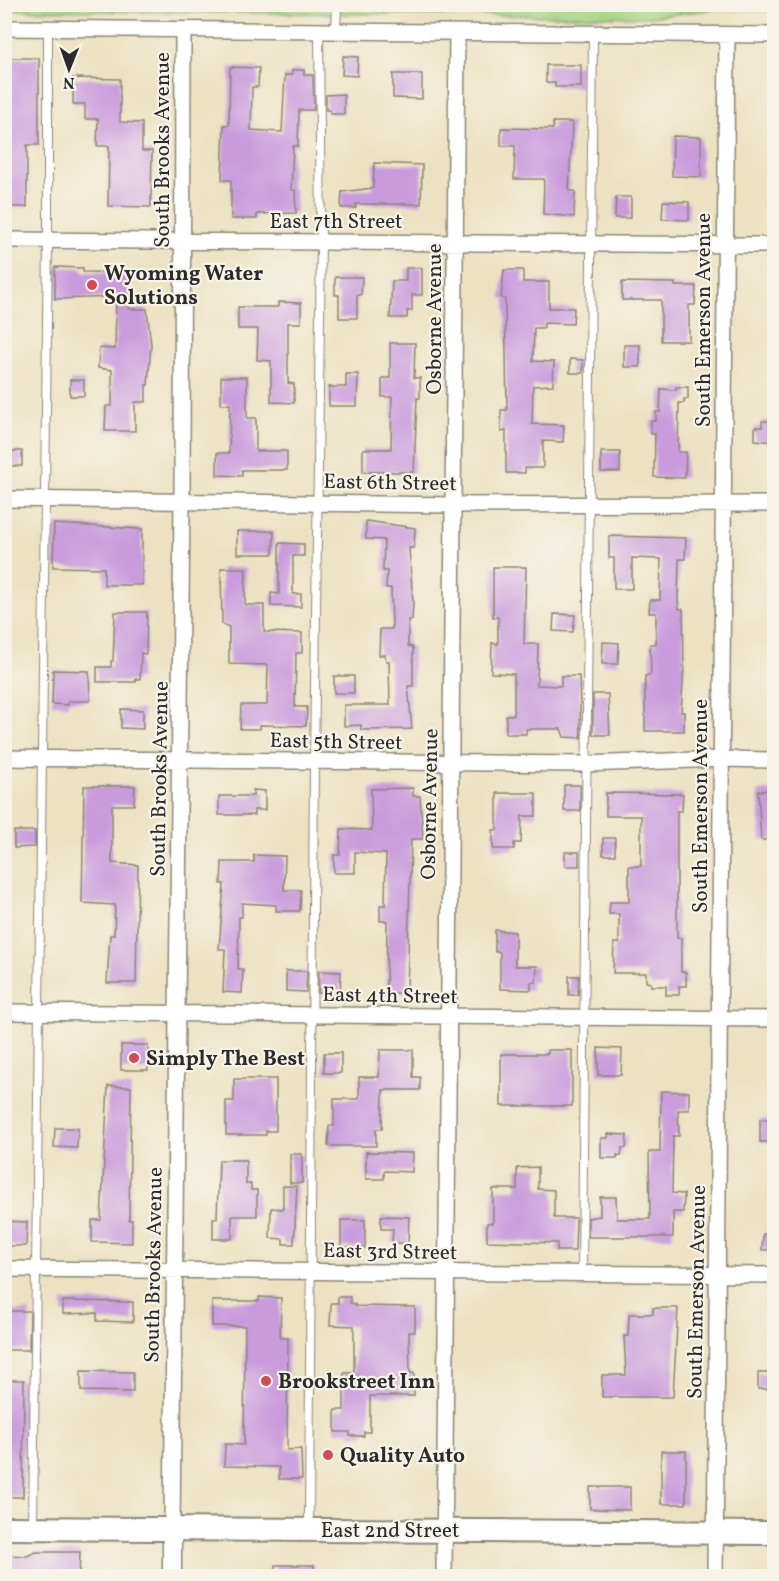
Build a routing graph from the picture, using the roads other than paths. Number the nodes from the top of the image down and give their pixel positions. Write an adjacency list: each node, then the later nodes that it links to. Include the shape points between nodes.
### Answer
1 (337, 4): 6 (lane)
2 (4, 28): 3 (street)
3 (48, 29): 4 (street); 12 (lane)
4 (183, 30): 5 (street); 13 (street, South Brooks Avenue)
5 (319, 31): 6 (street); 14 (lane)
6 (336, 31): 7 (street)
7 (456, 33): 8 (street); 15 (street, Osborne Avenue)
8 (592, 34): 9 (street); 16 (lane)
9 (726, 35): 10 (street); 17 (street, South Emerson Avenue)
10 (774, 35)
11 (4, 240): 12 (street, East 7th Street)
12 (48, 240): 13 (street, East 7th Street); 20 (lane)
13 (183, 241): 14 (street, East 7th Street); 21 (street, South Brooks Avenue)
14 (321, 242): 15 (street, East 7th Street); 22 (lane)
15 (454, 243): 16 (street, East 7th Street); 26 (street, Osborne Avenue)
16 (591, 244): 17 (street, East 7th Street); 23 (lane)
17 (724, 245): 18 (street, East 7th Street); 24 (street, South Emerson Avenue)
18 (774, 245)
19 (4, 499): 20 (street, East 6th Street)
20 (45, 500): 21 (street, East 6th Street); 29 (lane)
21 (182, 501): 22 (street, East 6th Street); 30 (street, South Brooks Avenue)
22 (319, 502): 26 (street, East 6th Street); 32 (lane)
23 (588, 502): 24 (street, East 6th Street); 26 (street, East 6th Street); 34 (lane)
24 (723, 503): 25 (street, East 6th Street); 28 (street, South Emerson Avenue)
25 (774, 504)
26 (454, 505): 33 (street, Osborne Avenue)
27 (4, 758): 29 (street, East 5th Street)
28 (722, 759): 31 (street, East 5th Street); 34 (street, East 5th Street); 41 (street, South Emerson Avenue)
29 (42, 760): 30 (street, East 5th Street); 36 (lane)
30 (180, 760): 32 (street, East 5th Street); 37 (street, South Brooks Avenue)
31 (774, 760)
32 (314, 762): 33 (street, East 5th Street); 38 (lane)
33 (450, 763): 34 (street, East 5th Street); 39 (street, Osborne Avenue)
34 (585, 764): 40 (lane)
35 (4, 1012): 36 (street, East 4th Street)
36 (38, 1012): 37 (street, East 4th Street); 44 (lane)
37 (177, 1013): 38 (street, East 4th Street); 45 (street, South Brooks Avenue)
38 (313, 1015): 39 (street, East 4th Street); 46 (lane)
39 (447, 1017): 40 (street, East 4th Street); 47 (street, Osborne Avenue)
40 (585, 1018): 41 (street, East 4th Street); 48 (lane)
41 (720, 1018): 42 (street, East 4th Street); 49 (street, South Emerson Avenue)
42 (774, 1018)
43 (4, 1269): 44 (street, East 3rd Street)
44 (38, 1270): 45 (street, East 3rd Street); 52 (lane)
45 (174, 1271): 46 (street, East 3rd Street); 53 (street, South Brooks Avenue)
46 (310, 1272): 47 (street, East 3rd Street); 54 (lane)
47 (446, 1273): 48 (street, East 3rd Street); 55 (street, Osborne Avenue)
48 (582, 1273): 49 (street, East 3rd Street)
49 (717, 1275): 50 (street, East 3rd Street); 56 (street, South Emerson Avenue)
50 (774, 1275)
51 (4, 1528): 52 (main road, East 2nd Street)
52 (33, 1528): 53 (main road, East 2nd Street)
53 (172, 1529): 54 (main road, East 2nd Street); 58 (street)
54 (309, 1530): 55 (main road, East 2nd Street)
55 (444, 1530): 56 (main road, East 2nd Street); 59 (street, Osborne Avenue)
56 (715, 1533): 57 (main road, East 2nd Street); 60 (street, South Emerson Avenue)
57 (774, 1533)
58 (172, 1576)
59 (444, 1576)
60 (715, 1576)

